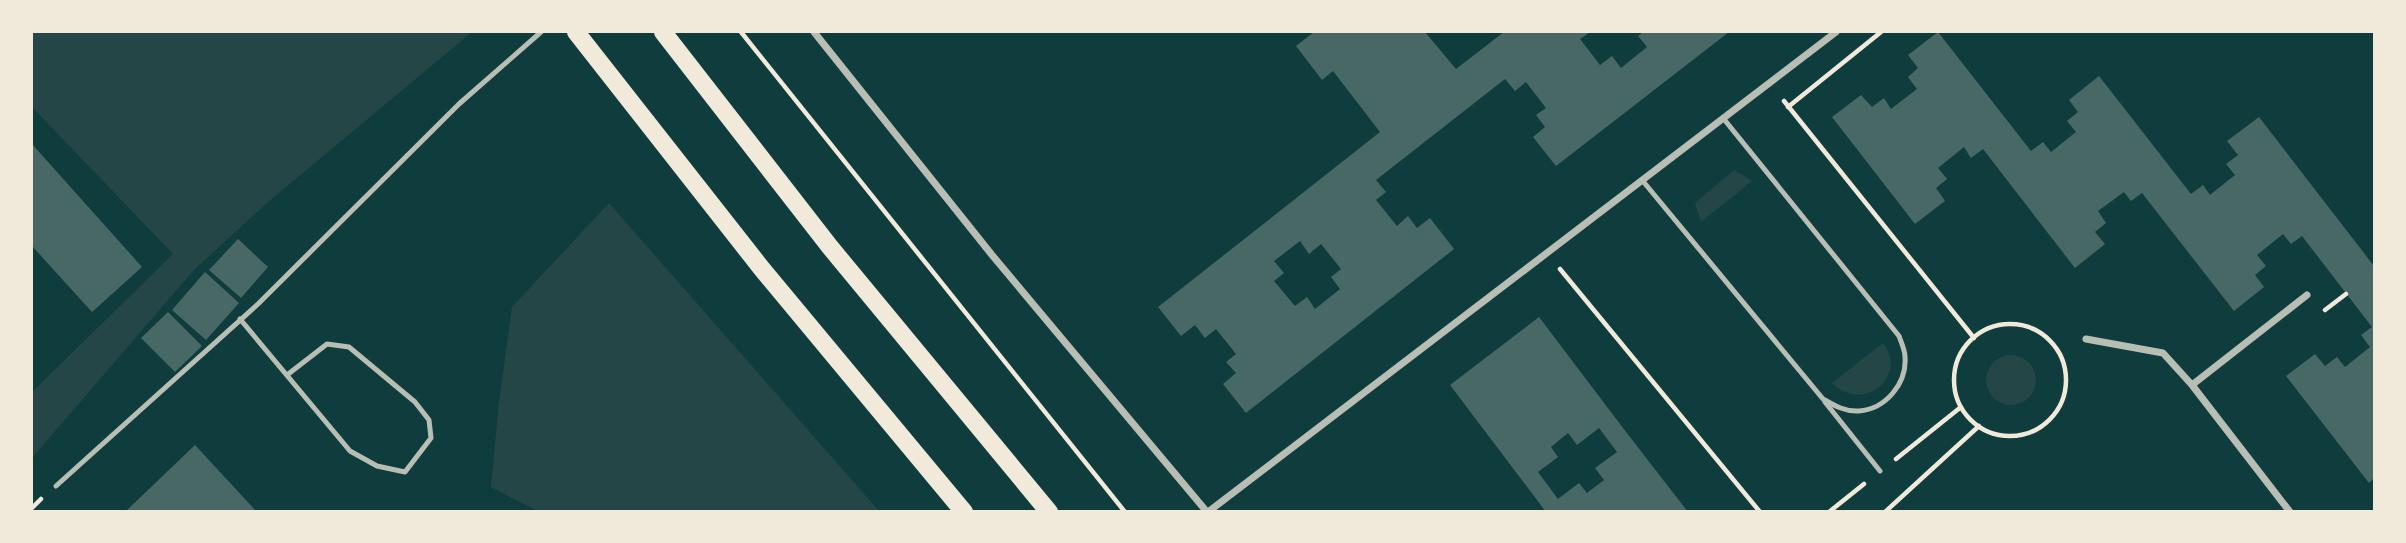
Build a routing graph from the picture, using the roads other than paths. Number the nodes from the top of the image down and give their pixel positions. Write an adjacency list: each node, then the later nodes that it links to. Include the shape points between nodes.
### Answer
1 (541, 32): 9 (lane, via 459,104)
2 (576, 32): 16 (main road, via 762,269)
3 (663, 32): 17 (main road, via 830,247)
4 (814, 32): 18 (street, via 992,255)
5 (1836, 32): 6 (street)
6 (1723, 118): 7 (street); 13 (lane, via 1899,335 1904,374 1895,392 1879,405 1860,411)
7 (1642, 180): 13 (lane); 18 (street)
8 (2307, 295): 12 (street)
9 (240, 319): 11 (lane); 15 (lane)
10 (2086, 339): 12 (street, via 2162,353)
11 (287, 375): 11 (lane, via 350,451 377,466 405,472 431,438 429,420 415,402 349,347 327,344)
12 (2192, 385): 19 (street)
13 (1823, 400): 14 (lane)
14 (1880, 471)
15 (56, 486)
16 (964, 512)
17 (1049, 512)
18 (1208, 512)
19 (2290, 512)

